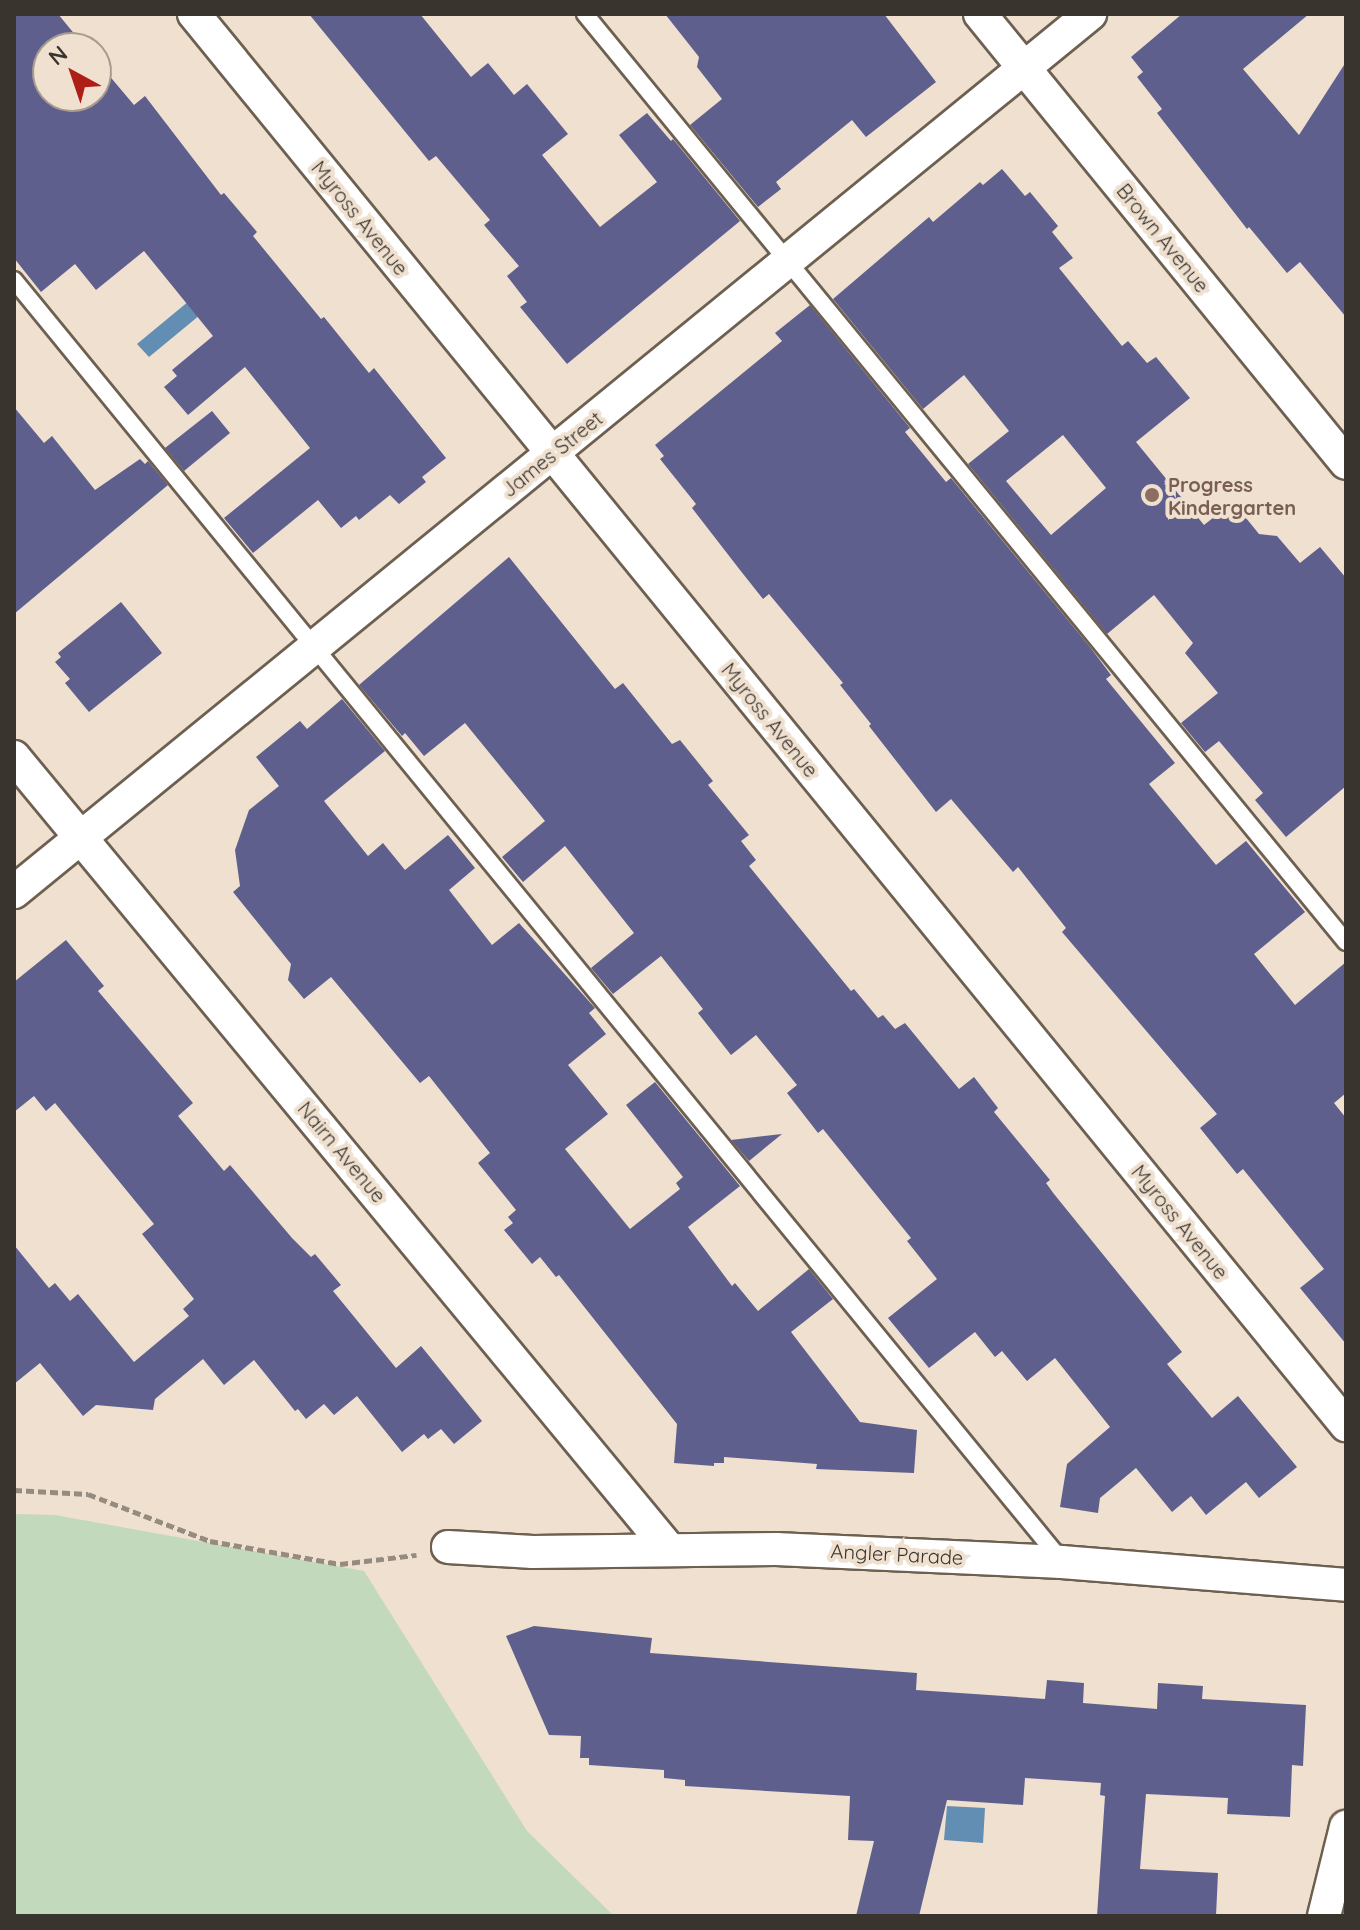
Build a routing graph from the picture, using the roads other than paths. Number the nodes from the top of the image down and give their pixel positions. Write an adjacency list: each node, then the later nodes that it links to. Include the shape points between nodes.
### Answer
1 (194, 14): 8 (street, Myross Avenue)
2 (585, 14): 6 (lane)
3 (980, 14): 5 (street, Brown Avenue)
4 (1090, 14): 5 (street, James Street)
5 (1024, 68): 6 (street, James Street); 9 (street, Brown Avenue)
6 (787, 261): 8 (street, James Street); 14 (lane)
7 (14, 280): 10 (lane)
8 (552, 454): 10 (street, James Street); 15 (street, Myross Avenue)
9 (1346, 463)
10 (316, 648): 12 (street, James Street); 18 (lane)
11 (14, 757): 12 (street, Nairn Avenue)
12 (81, 837): 13 (street, James Street); 17 (street, Nairn Avenue)
13 (14, 892)
14 (1346, 942)
15 (1346, 1425)
16 (448, 1547): 17 (street, Angler Parade, via 533,1552)
17 (669, 1549): 18 (street, Angler Parade)
18 (1062, 1562): 19 (street, Angler Parade)
19 (1346, 1585)
20 (1346, 1827): 21 (street)
21 (1324, 1916)

